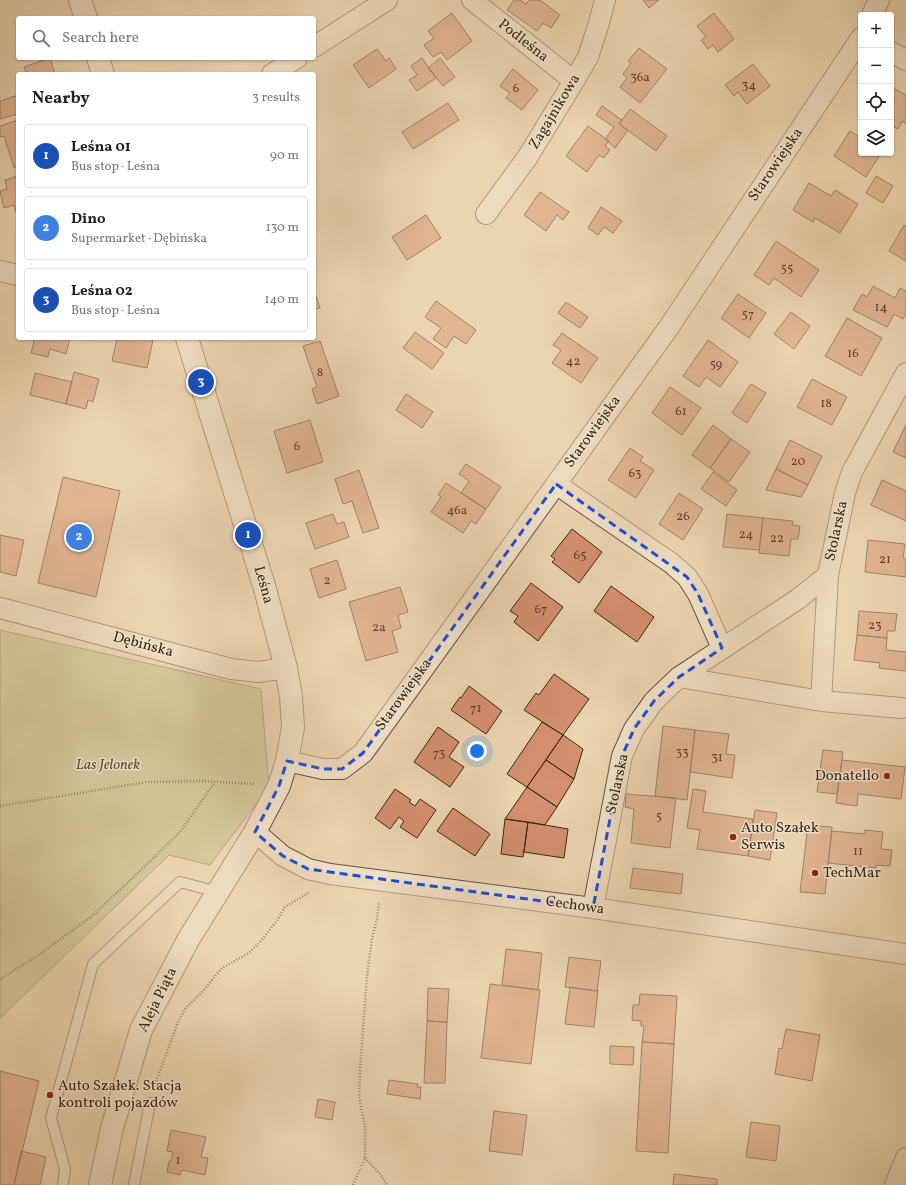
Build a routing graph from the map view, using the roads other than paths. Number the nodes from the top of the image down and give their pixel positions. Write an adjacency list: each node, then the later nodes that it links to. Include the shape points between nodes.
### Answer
1 (80, 0): 7 (street)
2 (387, 0): 9 (street)
3 (472, 0): 16 (street, Podleśna)
4 (605, 0): 16 (street, Zagajnikowa, via 588,57)
5 (879, 0): 6 (street)
6 (873, 12)
7 (85, 16)
8 (858, 42): 22 (street, Starowiejska, via 668,327)
9 (316, 46)
10 (894, 54): 13 (street)
11 (99, 60): 14 (street)
12 (294, 60): 15 (street)
13 (906, 60)
14 (102, 72)
15 (275, 72)
16 (574, 81): 17 (street, Zagajnikowa, via 527,158)
17 (486, 214)
18 (0, 271): 19 (street)
19 (16, 275)
20 (188, 340): 26 (street, Leśna, via 265,589)
21 (906, 373): 23 (street, Stolarska, via 852,472 845,493)
22 (556, 484): 25 (street, via 671,563 687,577 698,594); 30 (street, Starowiejska, via 363,753 342,768 323,769)
23 (828, 575): 25 (street, Stolarska, via 798,599); 28 (street)
24 (0, 608): 26 (street, Dębińska, via 231,668 258,672)
25 (722, 648): 27 (street, Stolarska)
26 (286, 668): 30 (street, Leśna, via 293,727)
27 (679, 677): 28 (street); 33 (street, Stolarska, via 654,701 638,723 622,756)
28 (821, 701): 29 (street)
29 (902, 708)
30 (287, 761): 31 (street, Leśna, via 279,786)
31 (255, 832): 32 (street, Aleja Piąta); 33 (street, Cechowa, via 283,856 308,869 330,874)
32 (218, 892): 37 (lane, via 180,882 93,964 51,1118 65,1169); 38 (street, Aleja Piąta, via 188,940 141,1030 112,1128)
33 (593, 908): 34 (street, Cechowa)
34 (906, 954)
35 (150, 1104): 39 (lane)
36 (906, 1158): 40 (street)
37 (63, 1185)
38 (100, 1185)
39 (134, 1185)
40 (895, 1185)

